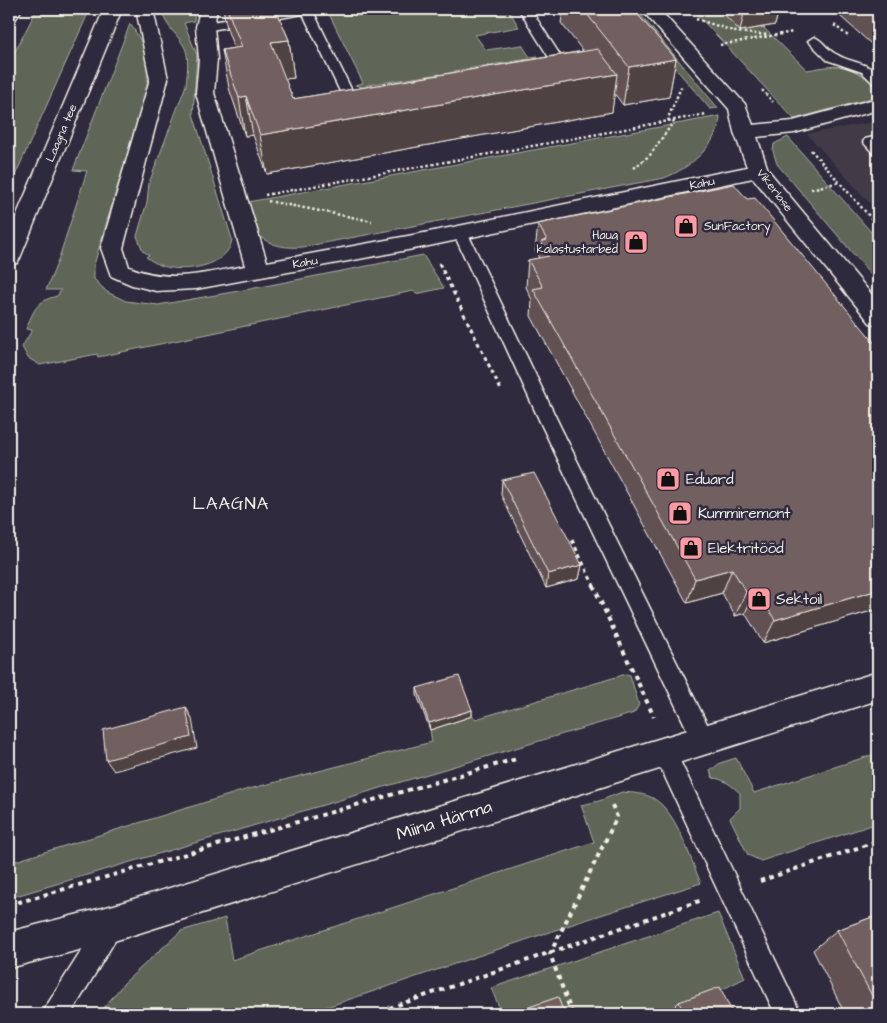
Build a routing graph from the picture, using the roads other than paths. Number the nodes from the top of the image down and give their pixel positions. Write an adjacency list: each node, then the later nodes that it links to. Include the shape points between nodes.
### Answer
1 (13, 9): 6 (street)
2 (113, 9): 18 (street, Laagna tee)
3 (144, 9): 19 (street, Kahu, via 159,79 112,248 119,271 145,282 165,285)
4 (541, 9): 9 (lane, via 526,11 561,66)
5 (650, 9): 13 (street, Vikerlase, via 738,108)
6 (9, 16)
7 (207, 18): 11 (lane, via 307,10 351,102); 19 (street, via 205,93 244,198)
8 (814, 41): 10 (lane, via 830,58 866,70)
9 (532, 71)
10 (878, 82)
11 (380, 97)
12 (878, 104): 13 (street, via 794,127)
13 (744, 132): 16 (street, Vikerlase)
14 (878, 140): 15 (lane, via 870,142)
15 (878, 150)
16 (758, 171): 17 (street, Kahu); 20 (street, Vikerlase)
17 (460, 232): 19 (street, Kahu); 22 (lane)
18 (9, 258)
19 (258, 270)
20 (878, 316)
21 (878, 686): 22 (street, Miina Härma)
22 (703, 739): 23 (street, Miina Härma)
23 (664, 751): 24 (street, Miina Härma); 27 (lane)
24 (114, 923): 25 (street, Miina Härma); 26 (lane)
25 (9, 950)
26 (56, 1014)
27 (788, 1014)

